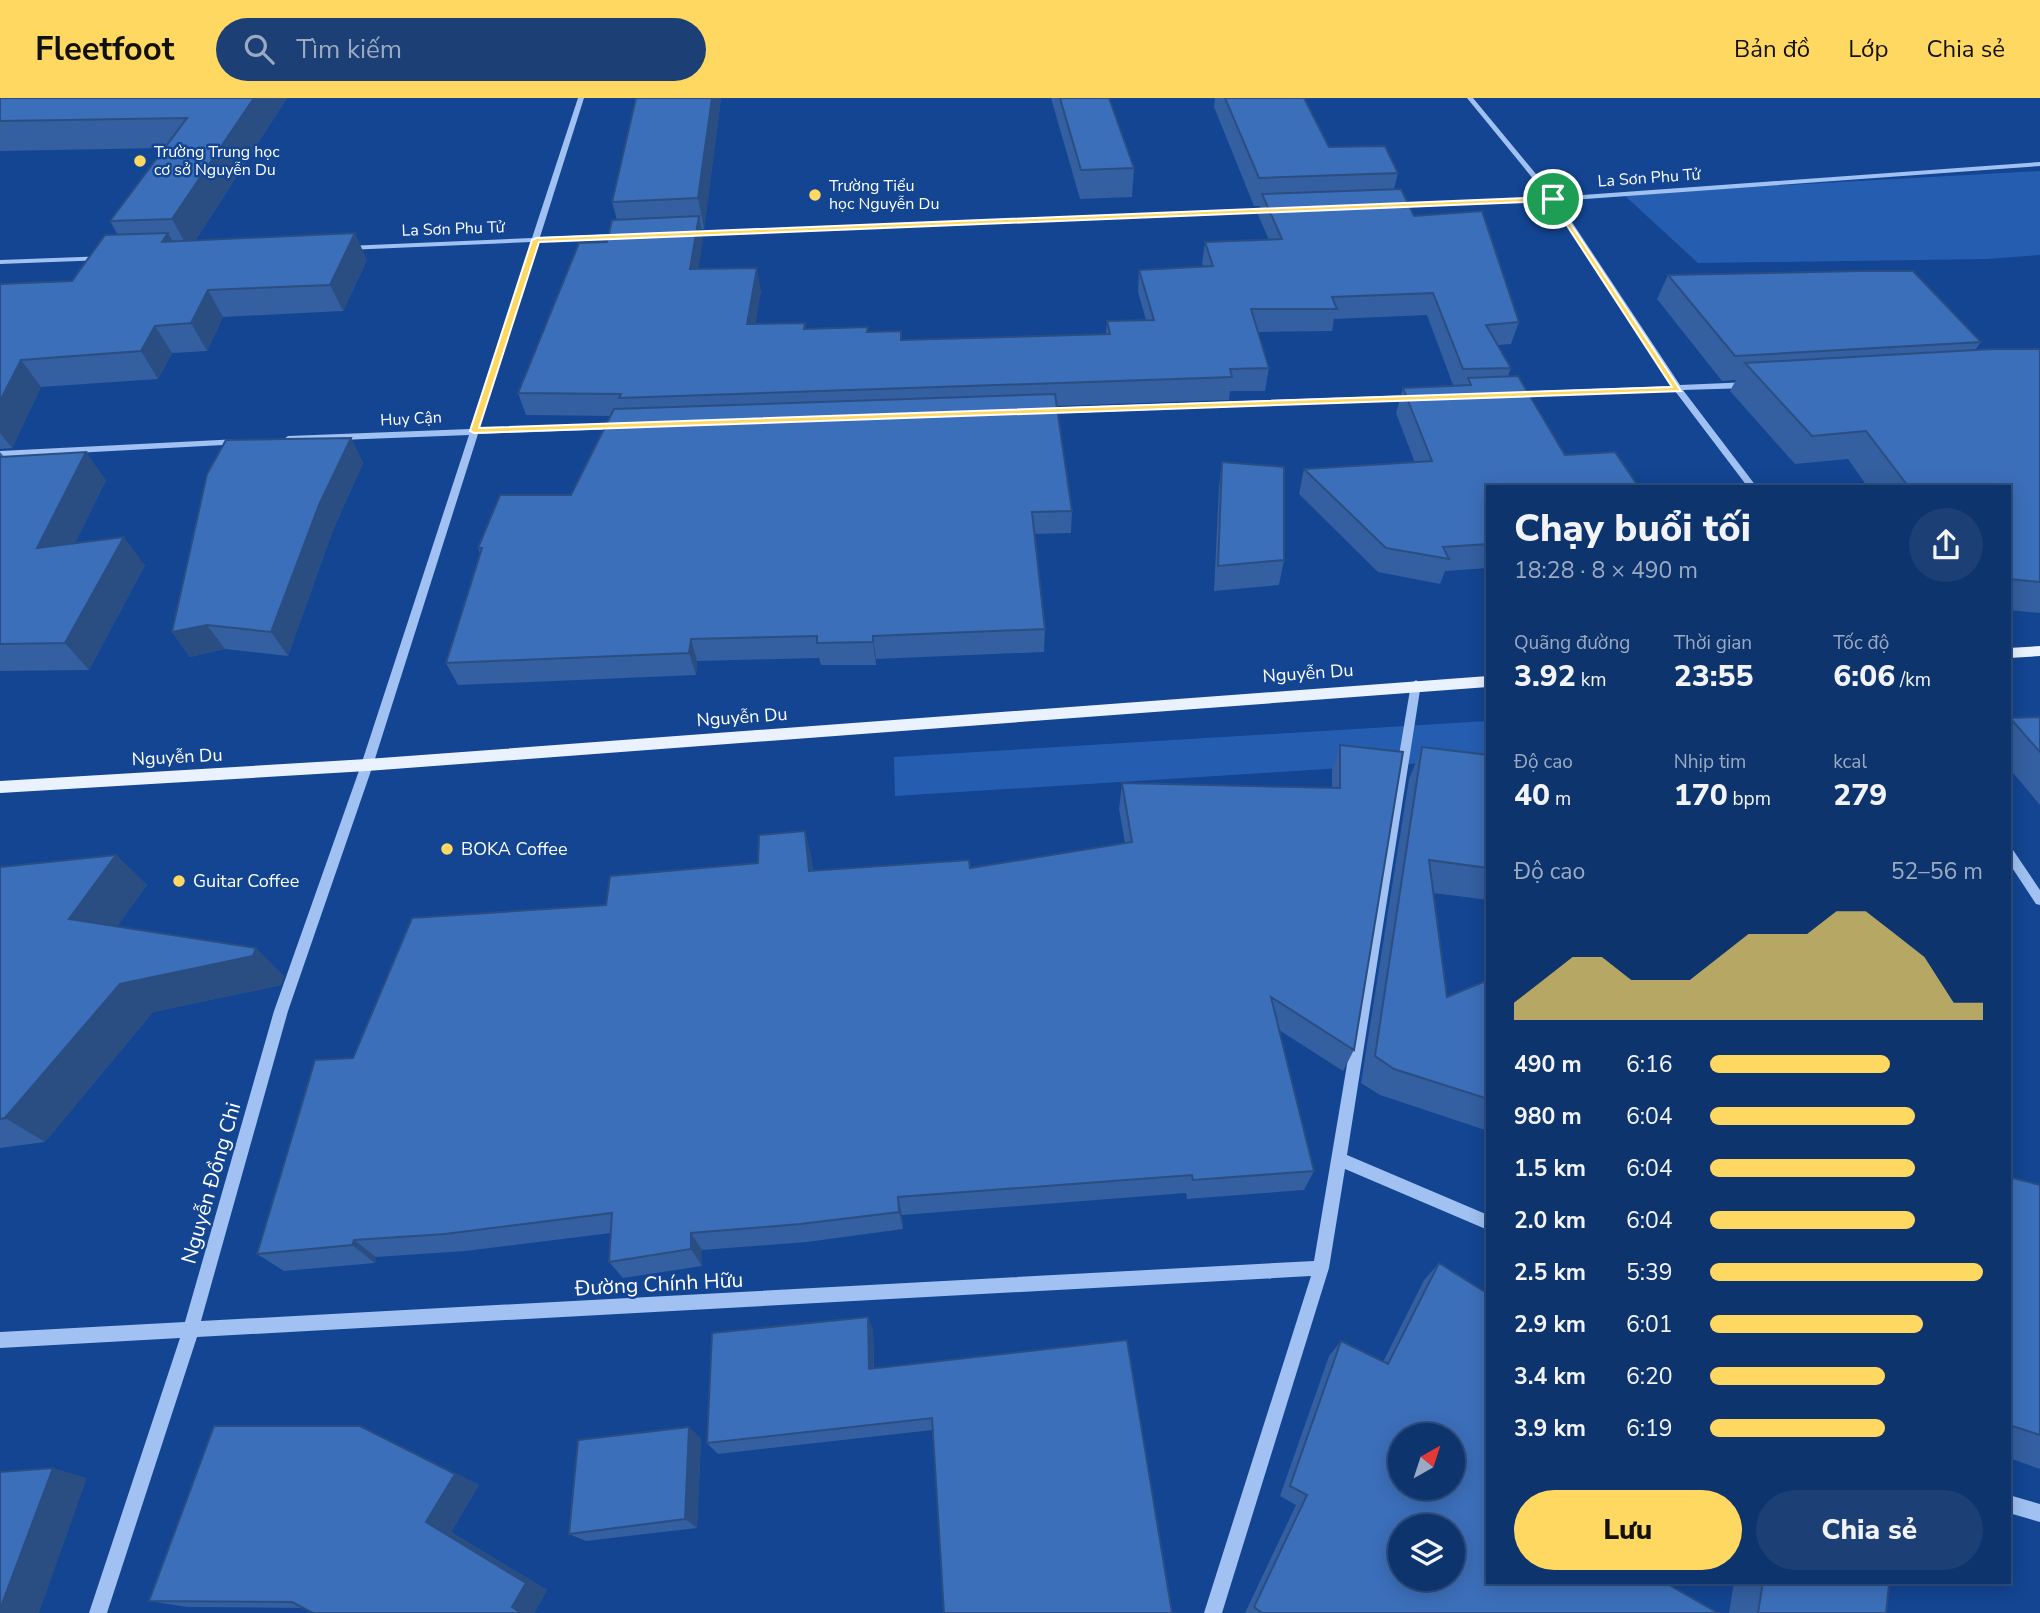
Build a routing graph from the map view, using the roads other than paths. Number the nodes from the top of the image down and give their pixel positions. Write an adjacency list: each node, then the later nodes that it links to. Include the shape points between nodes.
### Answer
1 (581, 98): 9 (street, Nguyễn Đồng Chi)
2 (1470, 98): 4 (street)
3 (2040, 164): 4 (street, La Sơn Phu Tử)
4 (1553, 199): 5 (street, La Sơn Phu Tử); 14 (street)
5 (1386, 206)
6 (1289, 210): 7 (street)
7 (675, 234)
8 (633, 236): 9 (street, La Sơn Phu Tử)
9 (536, 240): 10 (street, La Sơn Phu Tử); 19 (street, Nguyễn Đồng Chi)
10 (343, 248)
11 (110, 258): 12 (street)
12 (0, 262)
13 (1761, 384): 14 (street)
14 (1678, 389): 15 (street); 23 (street)
15 (1498, 396)
16 (1429, 398): 17 (street)
17 (1028, 412)
18 (626, 426): 19 (street, Huy Cận)
19 (474, 431): 20 (street, Huy Cận); 28 (street, Nguyễn Đồng Chi)
20 (279, 440)
21 (251, 441): 22 (street)
22 (0, 454)
23 (1750, 485)
24 (2040, 651): 25 (main road)
25 (2011, 653)
26 (1486, 681): 27 (main road, Nguyễn Du)
27 (1416, 684): 28 (main road, Nguyễn Du); 32 (street)
28 (367, 765): 29 (main road, Nguyễn Du); 35 (street, Nguyễn Đồng Chi, via 281,1011)
29 (0, 787)
30 (2011, 856): 31 (street)
31 (2040, 900)
32 (1339, 1158): 33 (street); 34 (street)
33 (1486, 1222)
34 (1321, 1268): 35 (street, Đường Chính Hữu); 40 (street)
35 (191, 1330): 36 (street, Đường Chính Hữu); 39 (street, Nguyễn Đồng Chi)
36 (0, 1340)
37 (2011, 1505): 38 (street)
38 (2040, 1513)
39 (98, 1613)
40 (1213, 1613)

